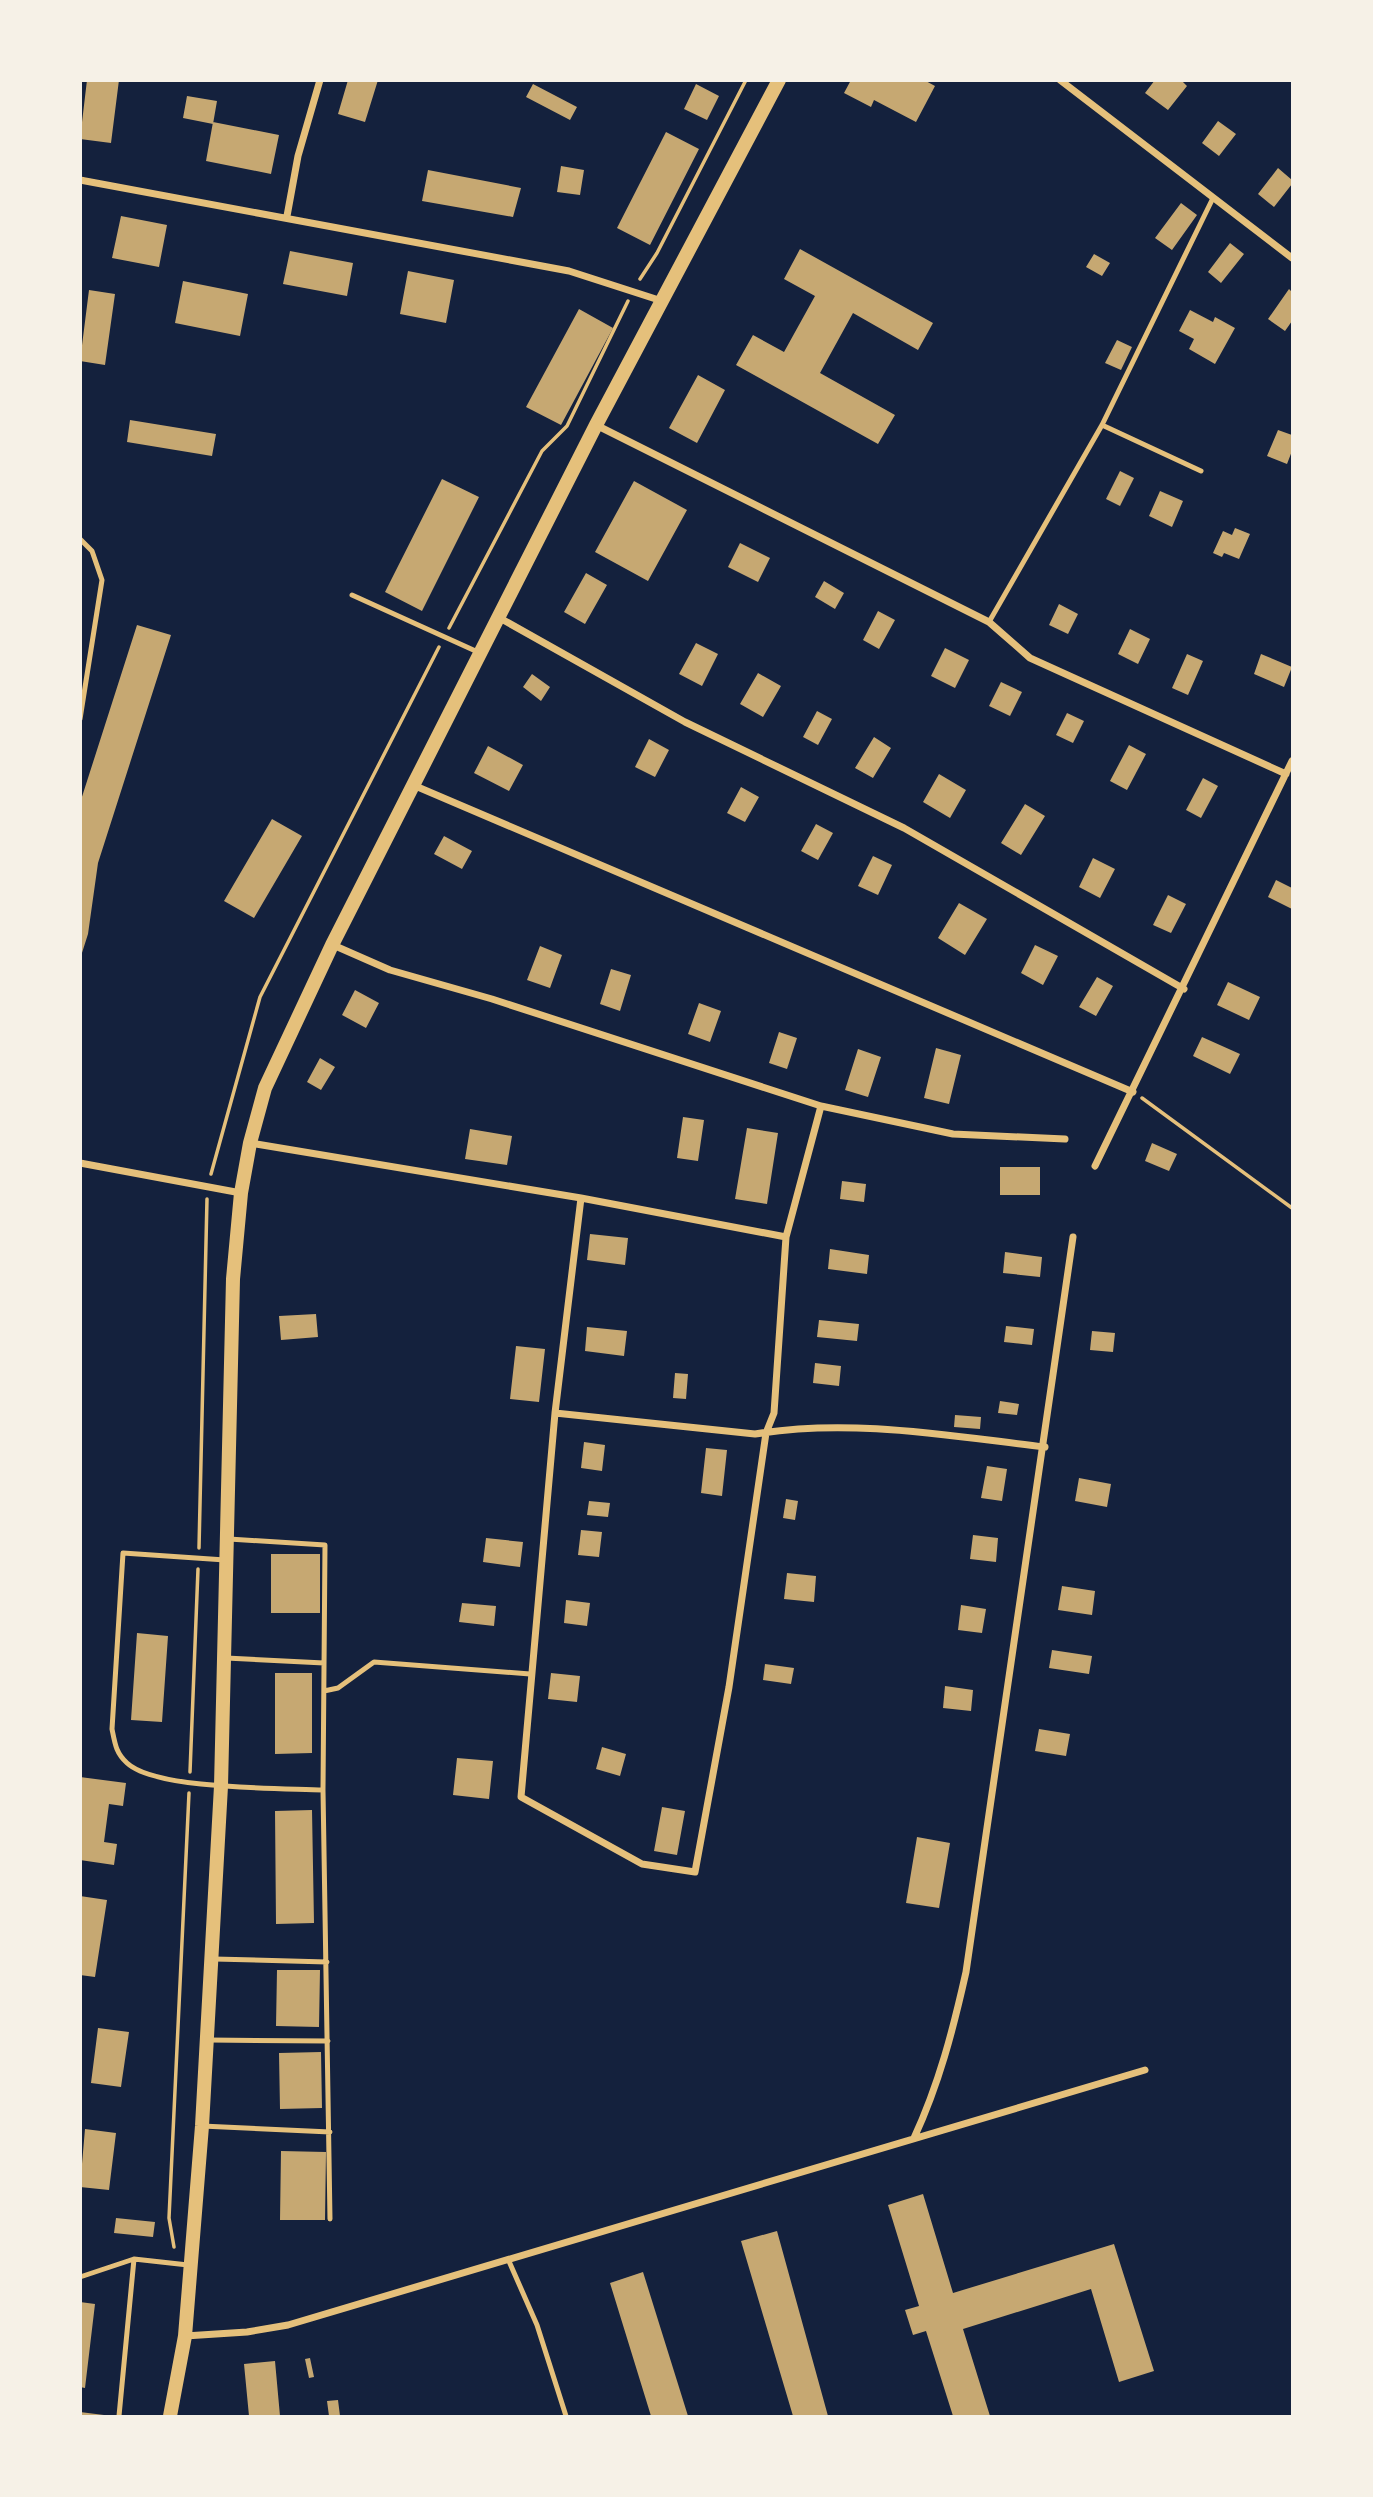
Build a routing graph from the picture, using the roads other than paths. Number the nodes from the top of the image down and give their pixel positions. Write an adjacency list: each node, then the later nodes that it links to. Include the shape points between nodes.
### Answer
1 (320, 80): 6 (street)
2 (779, 80): 8 (main road)
3 (1060, 80): 5 (street)
4 (80, 180): 6 (street)
5 (1213, 198): 7 (street); 10 (lane)
6 (287, 216): 8 (street, via 569,271)
7 (1293, 258)
8 (663, 301): 9 (main road)
9 (596, 425): 14 (main road); 15 (street)
10 (1102, 425): 11 (lane); 15 (lane)
11 (1200, 471)
12 (80, 539): 17 (lane, via 92,551 103,580)
13 (352, 595): 16 (lane)
14 (498, 617): 16 (main road); 22 (street, via 685,722 904,828)
15 (989, 622): 19 (street, via 1030,657)
16 (480, 653): 20 (main road)
17 (80, 719)
18 (1293, 761): 19 (street)
19 (1286, 774): 22 (street)
20 (413, 785): 21 (main road); 23 (street)
21 (332, 945): 24 (street, via 390,970); 26 (main road, via 265,1088)
22 (1184, 989): 23 (street)
23 (1133, 1092): 28 (street)
24 (821, 1105): 25 (street, via 953,1134); 31 (street)
25 (1065, 1139)
26 (250, 1143): 29 (main road); 30 (street)
27 (80, 1163): 29 (street)
28 (1095, 1166)
29 (241, 1193): 36 (main road, via 233,1279)
30 (581, 1198): 31 (street); 33 (street)
31 (786, 1237): 34 (street, via 774,1413)
32 (1073, 1237): 35 (street)
33 (555, 1413): 34 (street); 40 (street)
34 (766, 1433): 35 (street, via 855,1428); 40 (street, via 729,1688 695,1872 642,1864 521,1797)
35 (1045, 1447): 51 (street, via 965,1972 950,2046)
36 (226, 1538): 37 (main road); 39 (lane, via 325,1545)
37 (225, 1560): 38 (main road); 42 (lane, via 123,1553 112,1730 116,1750 129,1765 147,1775)
38 (223, 1657): 39 (lane); 42 (main road)
39 (324, 1663): 41 (lane)
40 (530, 1674): 41 (lane, via 374,1662 338,1688)
41 (324, 1691): 43 (lane)
42 (221, 1786): 43 (lane); 44 (main road)
43 (323, 1790): 45 (lane)
44 (212, 1959): 45 (lane); 46 (main road)
45 (327, 1962): 47 (lane)
46 (207, 2040): 47 (lane); 49 (main road)
47 (328, 2042): 50 (lane)
48 (1145, 2070): 51 (street)
49 (202, 2126): 50 (lane); 55 (main road)
50 (330, 2132): 52 (lane)
51 (914, 2138): 53 (street)
52 (330, 2219)
53 (508, 2258): 57 (street, via 288,2325); 60 (lane, via 537,2325)
54 (134, 2259): 55 (lane); 56 (lane); 58 (lane)
55 (184, 2264): 57 (main road)
56 (80, 2277)
57 (185, 2336): 59 (main road)
58 (119, 2417)
59 (170, 2417)
60 (566, 2417)

